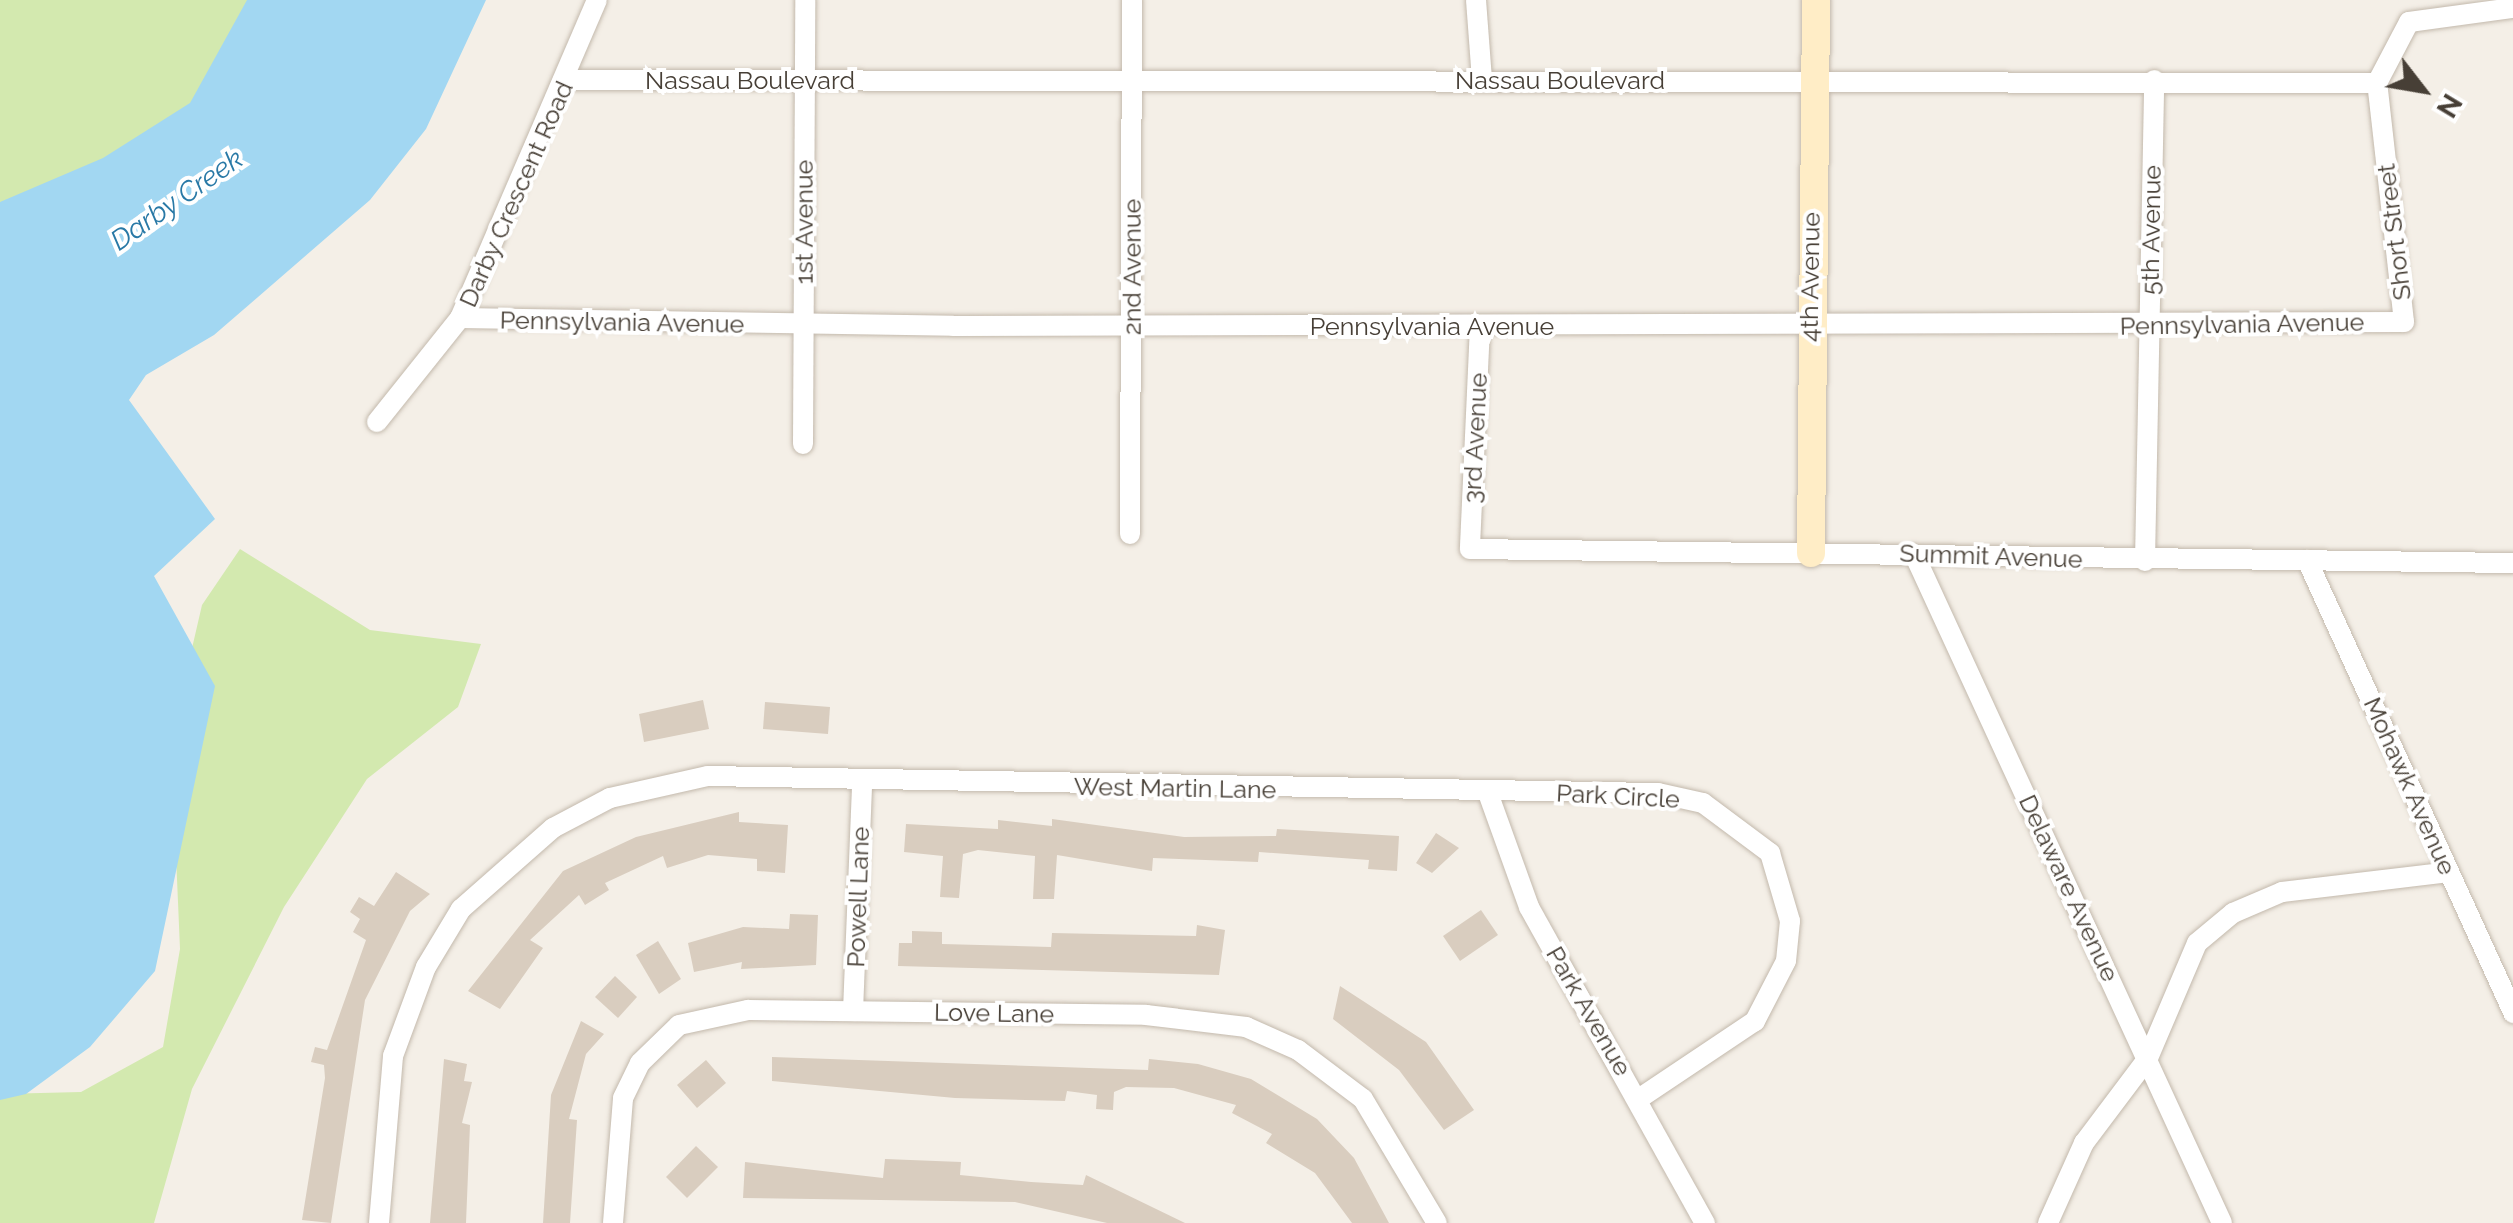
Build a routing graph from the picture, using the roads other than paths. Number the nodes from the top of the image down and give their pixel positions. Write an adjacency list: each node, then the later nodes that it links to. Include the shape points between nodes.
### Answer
1 (597, 0): 8 (street, Darby Crescent Road)
2 (805, 0): 9 (street, 1st Avenue)
3 (1132, 0): 12 (street, 2nd Avenue)
4 (1476, 0): 10 (street)
5 (1816, 0): 7 (street, 4th Avenue)
6 (2513, 8): 13 (street, via 2409,22)
7 (1814, 79): 10 (street, Nassau Boulevard); 11 (street, Nassau Boulevard); 19 (street, 4th Avenue)
8 (568, 80): 9 (street, Nassau Boulevard); 14 (street, Darby Crescent Road)
9 (805, 80): 12 (street, Nassau Boulevard); 17 (street, 1st Avenue)
10 (1482, 80): 12 (street, Nassau Boulevard)
11 (2154, 80): 13 (street, Nassau Boulevard); 16 (street, 5th Avenue)
12 (1130, 81): 20 (street, 2nd Avenue)
13 (2377, 84): 15 (street, Short Street)
14 (460, 318): 17 (street, Pennsylvania Avenue); 21 (street, Darby Crescent Road)
15 (2404, 322): 16 (street, Pennsylvania Avenue)
16 (2150, 325): 19 (street, Pennsylvania Avenue); 27 (street, 5th Avenue)
17 (803, 326): 20 (street, Pennsylvania Avenue); 22 (street, 1st Avenue)
18 (1480, 326): 19 (street, Pennsylvania Avenue); 20 (street, Pennsylvania Avenue); 24 (street, 3rd Avenue)
19 (1808, 326): 25 (street, 4th Avenue)
20 (1133, 327): 23 (street, 2nd Avenue)
21 (377, 422)
22 (803, 444)
23 (1130, 534)
24 (1470, 549): 25 (street, Summit Avenue)
25 (1811, 553): 26 (street, Summit Avenue)
26 (1914, 554): 27 (street, Summit Avenue); 35 (street, Delaware Avenue)
27 (2145, 560): 28 (street, Summit Avenue)
28 (2307, 560): 29 (street, Summit Avenue); 32 (street, Mohawk Avenue)
29 (2513, 564)
30 (862, 783): 31 (street, West Martin Lane); 33 (street, Powell Lane); 37 (street, West Martin Lane, via 708,776 656,784 610,798 503,864 440,939 406,1014 388,1093)
31 (1488, 792): 36 (street, Park Avenue, via 1530,908); 36 (street, Park Circle, via 1684,798 1736,820 1775,864 1789,943 1769,1000 1735,1037)
32 (2449, 872): 34 (street, Mohawk Avenue); 35 (street, via 2282,892 2233,913 2197,943)
33 (853, 1011): 38 (street, Love Lane, via 726,1012 664,1034 624,1098); 39 (street, Love Lane, via 1161,1016 1262,1033 1364,1100)
34 (2513, 1012)
35 (2148, 1058): 41 (street, via 2084,1144); 42 (street, Delaware Avenue)
36 (1640, 1098): 40 (street, Park Avenue)
37 (379, 1223)
38 (613, 1223)
39 (1437, 1223)
40 (1705, 1223)
41 (2048, 1223)
42 (2222, 1223)

